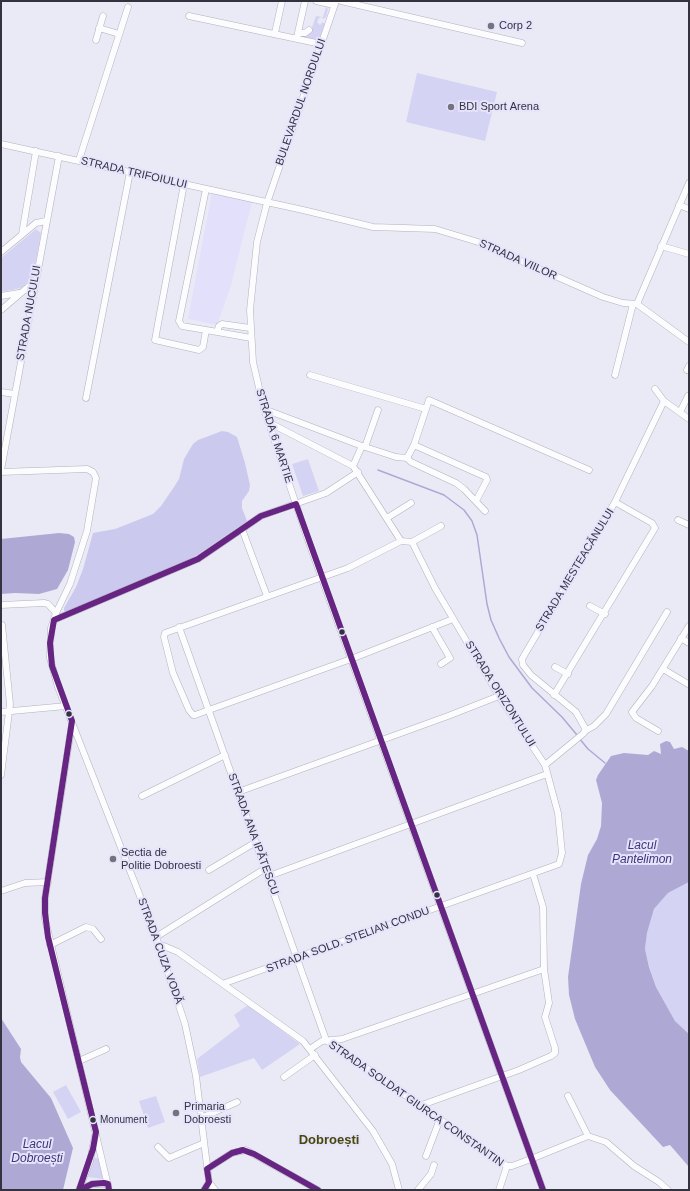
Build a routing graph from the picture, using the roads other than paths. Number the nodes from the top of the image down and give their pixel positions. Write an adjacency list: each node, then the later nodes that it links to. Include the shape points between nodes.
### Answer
1 (282, 1): 11 (street)
2 (305, 1): 10 (street, via 298,35)
3 (316, 1): 5 (street)
4 (341, 1): 14 (street)
5 (335, 3): 15 (street, BULEVARDUL NORDULUI)
6 (128, 7): 12 (street)
7 (103, 16): 9 (street)
8 (189, 16): 15 (street)
9 (99, 28): 12 (street); 13 (street)
10 (309, 30)
11 (275, 33)
12 (119, 34): 19 (street)
13 (96, 40)
14 (522, 43)
15 (321, 44): 24 (street, BULEVARDUL NORDULUI)
16 (1, 144): 17 (street, STRADA TRIFOIULUI)
17 (36, 151): 18 (street, STRADA TRIFOIULUI); 28 (street)
18 (58, 156): 19 (street, STRADA TRIFOIULUI); 27 (street, STRADA NUCULUI)
19 (79, 160): 20 (street, STRADA TRIFOIULUI)
20 (130, 172): 22 (street, STRADA TRIFOIULUI); 48 (street)
21 (689, 183): 25 (street)
22 (184, 184): 23 (street, STRADA TRIFOIULUI); 38 (street, via 155,340 201,350)
23 (206, 189): 24 (street, STRADA TRIFOIULUI); 38 (street, via 179,323 182,326)
24 (267, 202): 35 (street, STRADA VIILOR, via 373,227 435,229 478,242 590,292 612,300); 37 (street, STRADA 6 MARTIE, via 253,267)
25 (679, 206): 26 (street); 29 (street)
26 (689, 209)
27 (46, 221): 28 (street, via 36,223); 32 (street, STRADA NUCULUI)
28 (22, 234): 30 (street)
29 (661, 246): 31 (street); 35 (street)
30 (1, 252)
31 (689, 254)
32 (35, 281): 33 (street); 46 (street, STRADA NUCULUI)
33 (21, 293): 34 (street); 36 (street)
34 (1, 296)
35 (635, 304): 41 (street); 43 (street)
36 (1, 310)
37 (250, 328): 39 (street, via 222,324); 40 (street, STRADA 6 MARTIE)
38 (206, 330): 39 (street)
39 (217, 332): 40 (street)
40 (251, 338): 50 (street, STRADA 6 MARTIE, via 253,362)
41 (689, 342)
42 (310, 375): 51 (street)
43 (615, 376)
44 (655, 389): 49 (street)
45 (1, 392): 46 (street)
46 (15, 394): 56 (street, STRADA NUCULUI)
47 (688, 396): 53 (street)
48 (86, 398)
49 (664, 401): 53 (street); 65 (street)
50 (264, 409): 55 (street, STRADA 6 MARTIE); 58 (street)
51 (426, 409): 57 (street); 61 (street, via 429,400)
52 (378, 410): 58 (street)
53 (680, 412): 54 (street)
54 (689, 419)
55 (268, 422): 60 (street); 67 (street, STRADA 6 MARTIE)
56 (4, 432): 62 (street, STRADA NUCULUI)
57 (414, 445): 59 (street); 64 (street, via 486,477)
58 (364, 446): 59 (street); 60 (street)
59 (407, 458): 64 (street, via 456,483)
60 (353, 466): 63 (street)
61 (589, 470)
62 (1, 471): 81 (street, STRADA CUZA VODĂ, via 87,470 95,475 96,486 87,531 70,584)
63 (358, 472): 67 (street, via 326,493); 69 (street)
64 (476, 501): 68 (street)
65 (615, 502): 82 (street, STRADA MESTEACĂNULUI, via 656,527); 98 (street, STRADA MESTEACĂNULUI, via 522,659 530,675)
66 (411, 503): 69 (street)
67 (296, 504): 73 (street, via 267,513); 76 (street, STRADA 6 MARTIE)
68 (485, 511)
69 (387, 518): 74 (street)
70 (678, 520): 71 (street)
71 (689, 525)
72 (441, 526): 75 (street)
73 (242, 529): 77 (street); 84 (street, via 198,559)
74 (403, 540): 75 (street); 76 (street)
75 (412, 542): 83 (street, STRADA ORIZONTULUI)
76 (322, 578): 77 (street); 91 (street, STRADA 6 MARTIE)
77 (267, 596): 88 (street)
78 (1, 605): 81 (street, via 44,603)
79 (590, 606): 82 (street)
80 (667, 612): 105 (street, via 606,714)
81 (56, 613): 84 (street, STRADA CUZA VODĂ)
82 (605, 614): 95 (street, STRADA MESTEACĂNULUI)
83 (453, 619): 87 (street); 97 (street, STRADA ORIZONTULUI)
84 (54, 620): 99 (street, STRADA CUZA VODĂ, via 50,635 50,658)
85 (2, 625): 100 (street)
86 (689, 626): 89 (street)
87 (432, 627): 91 (street); 92 (street, via 450,658)
88 (179, 628): 101 (street, STRADA ANA IPĂTESCU); 101 (street, via 164,635 171,669 191,713 195,715)
89 (682, 638): 90 (street); 94 (street)
90 (689, 643)
91 (351, 659): 101 (street); 106 (street, STRADA 6 MARTIE)
92 (441, 664)
93 (555, 667): 95 (street)
94 (663, 669): 96 (street); 104 (street, via 632,712 636,718)
95 (568, 674): 98 (street, STRADA MESTEACĂNULUI)
96 (688, 684)
97 (499, 696): 106 (street); 108 (street, STRADA ORIZONTULUI)
98 (554, 696): 105 (street, STRADA MESTEACĂNULUI, via 576,712 584,723)
99 (66, 706): 100 (street); 103 (street, STRADA CUZA VODĂ)
100 (10, 711): 102 (street); 110 (street)
101 (208, 711): 107 (street, STRADA ANA IPĂTESCU)
102 (1, 712)
103 (72, 721): 120 (street); 123 (street, STRADA CUZA VODĂ)
104 (658, 731)
105 (584, 732): 108 (street)
106 (380, 741): 111 (street); 113 (street, STRADA 6 MARTIE)
107 (224, 755): 111 (street, STRADA ANA IPĂTESCU); 112 (street)
108 (545, 765): 109 (street, STRADA ORIZONTULUI)
109 (547, 774): 113 (street); 115 (street, STRADA ORIZONTULUI, via 558,813)
110 (1, 775)
111 (238, 792): 114 (street, STRADA ANA IPĂTESCU)
112 (142, 796)
113 (411, 824): 119 (street); 122 (street, STRADA 6 MARTIE)
114 (256, 842): 116 (street, STRADA ANA IPĂTESCU); 117 (street)
115 (561, 862): 118 (street, STRADA SOLD. STELIAN CONDU)
116 (266, 868): 119 (street, STRADA ANA IPĂTESCU); 123 (street)
117 (209, 870)
118 (532, 874): 122 (street, STRADA SOLD. STELIAN CONDU); 128 (street, via 543,907)
119 (269, 876): 127 (street, STRADA ANA IPĂTESCU)
120 (48, 882): 121 (street, via 25,883); 126 (street, via 45,913)
121 (1, 891)
122 (441, 907): 127 (street, STRADA SOLD. STELIAN CONDU); 130 (street, STRADA 6 MARTIE)
123 (156, 937): 125 (street, STRADA CUZA VODĂ)
124 (101, 939): 126 (street, via 93,928 86,927)
125 (159, 944): 129 (street, via 178,952); 141 (street, STRADA CUZA VODĂ, via 188,1032)
126 (50, 945): 135 (street)
127 (298, 958): 129 (street, STRADA SOLD. STELIAN CONDU); 131 (street, STRADA ANA IPĂTESCU)
128 (544, 969): 130 (street); 137 (street, via 548,1003 545,1017 555,1053)
129 (225, 983): 133 (street, via 291,1031)
130 (472, 994): 131 (street, via 338,1040); 137 (street, STRADA 6 MARTIE)
131 (326, 1040): 133 (street); 140 (street, STRADA SOLDAT GIURCA CONSTANTIN)
132 (106, 1049): 135 (street)
133 (310, 1049): 134 (street)
134 (315, 1055): 136 (street); 158 (street, via 376,1136 395,1172)
135 (79, 1061): 143 (street)
136 (284, 1077)
137 (502, 1077): 140 (street); 148 (street, STRADA 6 MARTIE)
138 (568, 1096): 144 (street)
139 (237, 1102): 141 (street)
140 (420, 1106): 142 (street, STRADA SOLDAT GIURCA CONSTANTIN)
141 (201, 1118): 145 (street, STRADA CUZA VODĂ)
142 (440, 1120): 147 (street); 150 (street, STRADA SOLDAT GIURCA CONSTANTIN)
143 (96, 1132): 153 (street); 154 (street)
144 (588, 1136): 148 (street); 162 (street, via 606,1142)
145 (204, 1143): 146 (street, via 169,1158); 151 (street, STRADA CUZA VODĂ)
146 (158, 1147)
147 (426, 1156)
148 (531, 1159): 150 (street); 161 (street, STRADA 6 MARTIE)
149 (434, 1165): 159 (street, via 434,1170)
150 (507, 1166): 160 (street, STRADA SOLDAT GIURCA CONSTANTIN)
151 (207, 1169): 152 (street, STRADA CUZA VODĂ); 157 (street, via 232,1152 246,1150)
152 (209, 1182): 155 (street); 156 (street)
153 (108, 1187): 154 (street, via 92,1184)
154 (79, 1190)
155 (204, 1190)
156 (215, 1190)
157 (318, 1190)
158 (399, 1190)
159 (418, 1190)
160 (499, 1190)
161 (543, 1190)
162 (668, 1190)

